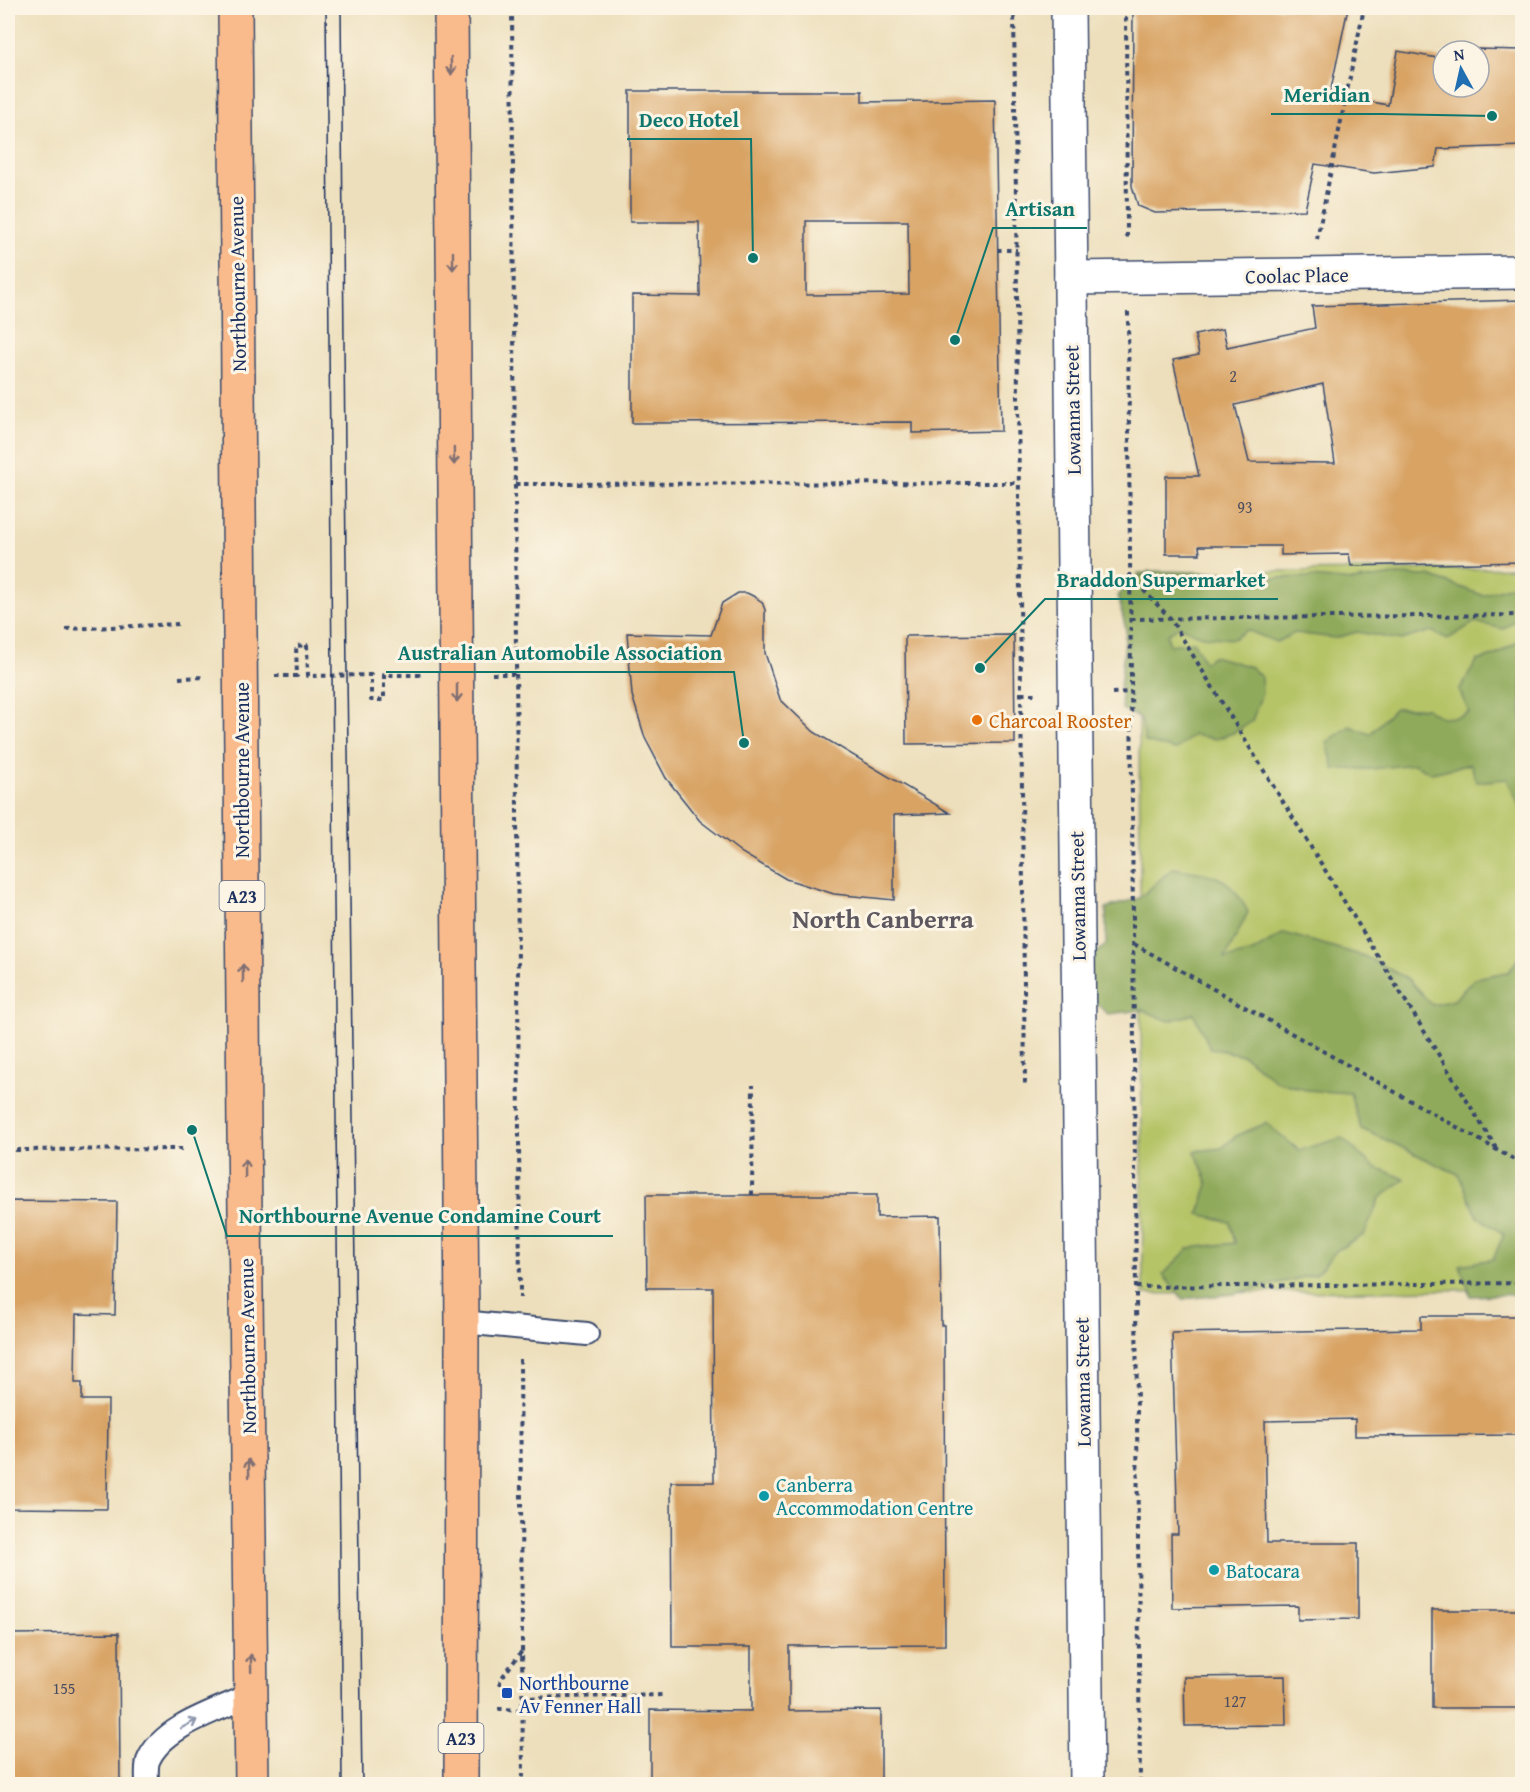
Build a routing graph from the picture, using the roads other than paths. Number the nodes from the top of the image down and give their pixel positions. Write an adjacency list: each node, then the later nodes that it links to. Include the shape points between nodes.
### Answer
1 (235, 8): 8 (highway, Northbourne Avenue / A23, one-way to 1)
2 (451, 8): 6 (highway, A23, one-way to 6)
3 (1068, 8): 5 (street, Lowanna Street)
4 (1522, 272): 5 (street, Coolac Place)
5 (1071, 278): 12 (street, Lowanna Street)
6 (462, 1322): 7 (lane); 11 (highway, A23)
7 (587, 1334)
8 (251, 1695): 9 (lane, one-way to 8, via 147,1762 163,1739 188,1723); 10 (highway, Northbourne Avenue / A23)
9 (147, 1785)
10 (252, 1785)
11 (461, 1785)
12 (1087, 1785)

